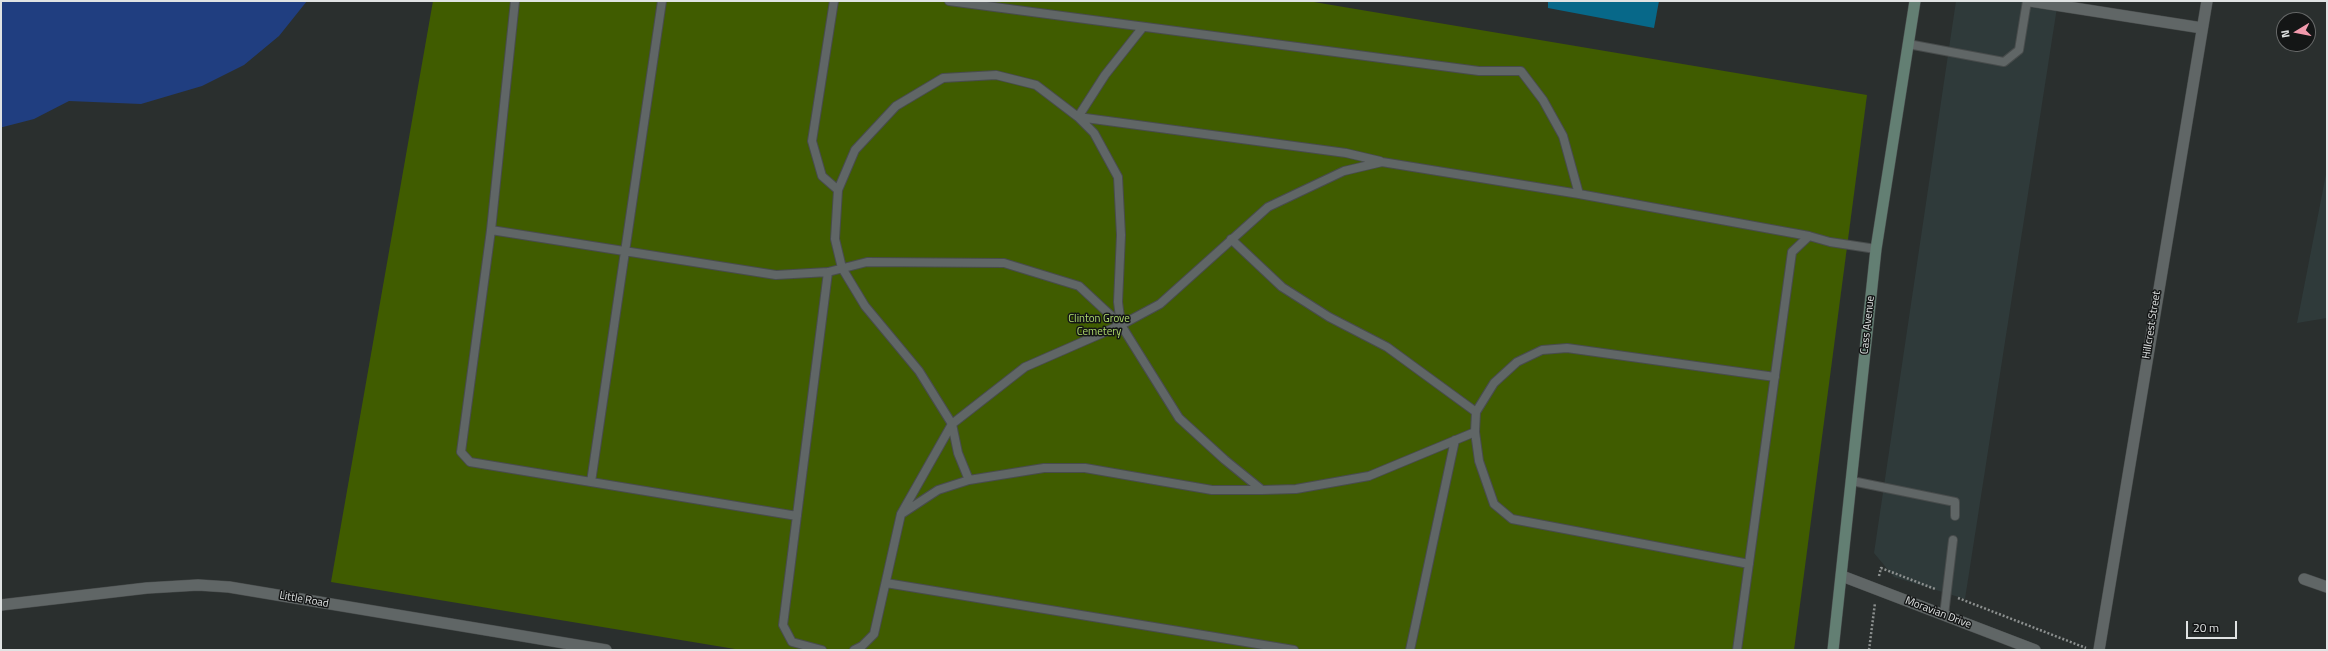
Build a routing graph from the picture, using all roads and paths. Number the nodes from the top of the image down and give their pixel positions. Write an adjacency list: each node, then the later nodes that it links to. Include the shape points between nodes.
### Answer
1 (515, 1): 16 (lane)
2 (662, 1): 20 (lane)
3 (834, 1): 14 (lane, via 812,141 822,176)
4 (949, 1): 9 (lane)
5 (1915, 1): 11 (main road, Cass Avenue)
6 (2027, 1): 11 (lane, via 2019,50 2004,62)
7 (2030, 1): 10 (street)
8 (2207, 1): 10 (street, Hillcrest Street)
9 (1143, 27): 12 (lane, via 1105,75); 15 (lane, via 1479,71 1521,71 1543,100 1564,136)
10 (2202, 28): 57 (street, Hillcrest Street)
11 (1908, 44): 19 (main road, Cass Avenue)
12 (1078, 117): 13 (lane, via 1346,153); 14 (lane, via 1036,85 996,75 943,78 896,106 855,150); 23 (lane, via 1094,134 1118,177 1122,235 1118,302)
13 (1382, 162): 15 (lane); 18 (lane, via 1344,171 1268,207)
14 (838, 190): 21 (lane, via 835,239)
15 (1579, 194): 17 (lane)
16 (490, 230): 20 (lane); 31 (lane, via 460,452 470,462)
17 (1809, 236): 19 (lane); 24 (lane, via 1792,252)
18 (1231, 239): 23 (lane, via 1160,304); 25 (lane, via 1282,287 1329,317 1387,347)
19 (1876, 250): 30 (main road, Cass Avenue)
20 (626, 251): 22 (lane, via 776,275); 31 (lane)
21 (842, 268): 22 (lane); 23 (lane, via 867,262 1004,263 1079,286); 26 (lane, via 865,306 919,371)
22 (828, 272): 34 (lane)
23 (1121, 325): 26 (lane, via 1025,367); 32 (lane, via 1180,418 1224,460)
24 (1775, 377): 25 (lane, via 1567,348 1542,350 1517,362 1494,383); 37 (lane)
25 (1476, 412): 27 (lane)
26 (952, 424): 29 (lane, via 958,452); 33 (lane)
27 (1475, 432): 28 (lane); 37 (lane, via 1479,461 1494,504 1512,519)
28 (1455, 440): 32 (lane, via 1369,476 1296,489); 51 (lane)
29 (969, 480): 32 (lane, via 1044,468 1086,468 1212,490); 33 (lane, via 938,490)
30 (1852, 481): 35 (lane, via 1955,502); 39 (main road, Cass Avenue)
31 (591, 482): 34 (lane)
32 (1262, 490)
33 (900, 514): 41 (lane)
34 (797, 516): 48 (lane, via 783,625 792,642)
35 (1955, 516)
36 (1953, 540): 43 (lane)
37 (1749, 564): 52 (lane)
38 (1879, 574): 43 (path, via 1881,568)
39 (1842, 576): 45 (street, Moravian Drive); 53 (main road, Cass Avenue)
40 (2304, 579): 42 (street)
41 (886, 583): 49 (lane, via 874,634); 50 (lane)
42 (2327, 587)
43 (1947, 593): 45 (lane); 56 (path)
44 (1, 606): 47 (street, Little Road, via 147,588 198,585 229,587)
45 (1944, 615): 55 (street, Moravian Drive)
46 (1871, 628): 54 (path)
47 (606, 650)
48 (822, 650)
49 (854, 650)
50 (1294, 650)
51 (1410, 650)
52 (1737, 650)
53 (1833, 650)
54 (1869, 650)
55 (2035, 650)
56 (2092, 650)
57 (2099, 650)

